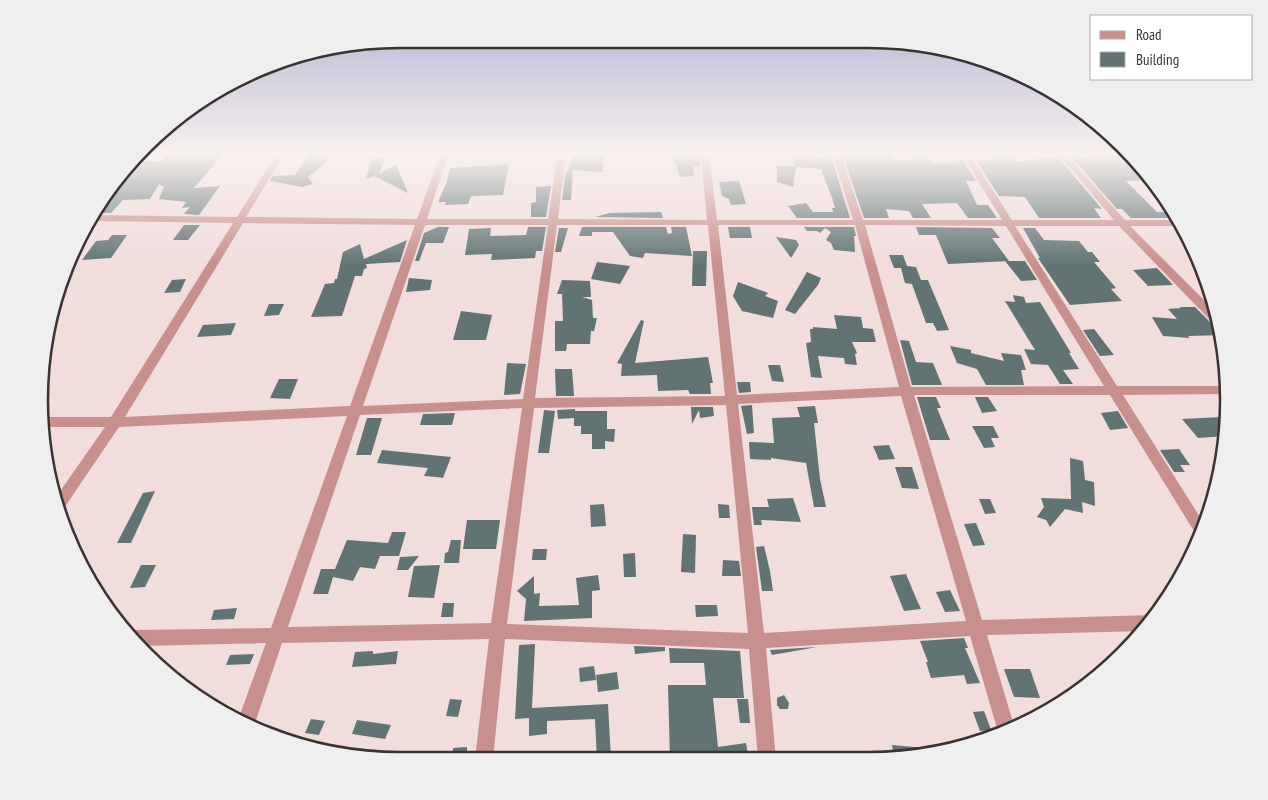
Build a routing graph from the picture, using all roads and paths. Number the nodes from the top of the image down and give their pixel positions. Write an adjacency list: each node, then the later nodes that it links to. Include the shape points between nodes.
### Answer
1 (258, 190): 9 (street)
2 (433, 190): 11 (street)
3 (557, 190): 10 (street)
4 (709, 190): 12 (street)
5 (848, 190): 13 (street)
6 (988, 190): 14 (street)
7 (1093, 190): 16 (street)
8 (99, 218): 9 (street)
9 (239, 220): 11 (street); 25 (street)
10 (553, 221): 11 (street); 12 (street); 22 (street)
11 (422, 222): 23 (street)
12 (713, 222): 13 (street); 21 (street)
13 (859, 222): 14 (street); 20 (street)
14 (1007, 222): 16 (street); 18 (street)
15 (1173, 223): 16 (street)
16 (1122, 224): 17 (street)
17 (1209, 312)
18 (1113, 390): 19 (street); 20 (street); 27 (street)
19 (1220, 390)
20 (906, 392): 21 (street); 29 (street)
21 (730, 400): 22 (street); 33 (street)
22 (529, 402): 23 (street); 30 (street)
23 (355, 411): 25 (street); 31 (street)
24 (48, 422): 25 (street)
25 (116, 422): 26 (street)
26 (62, 499)
27 (1198, 525)
28 (1141, 623): 29 (street)
29 (978, 628): 33 (street); 35 (street)
30 (498, 631): 31 (street); 33 (street); 36 (street)
31 (278, 635): 32 (street); 34 (street)
32 (141, 638)
33 (757, 641): 37 (street)
34 (248, 718)
35 (1005, 725)
36 (485, 752)
37 (766, 752)

